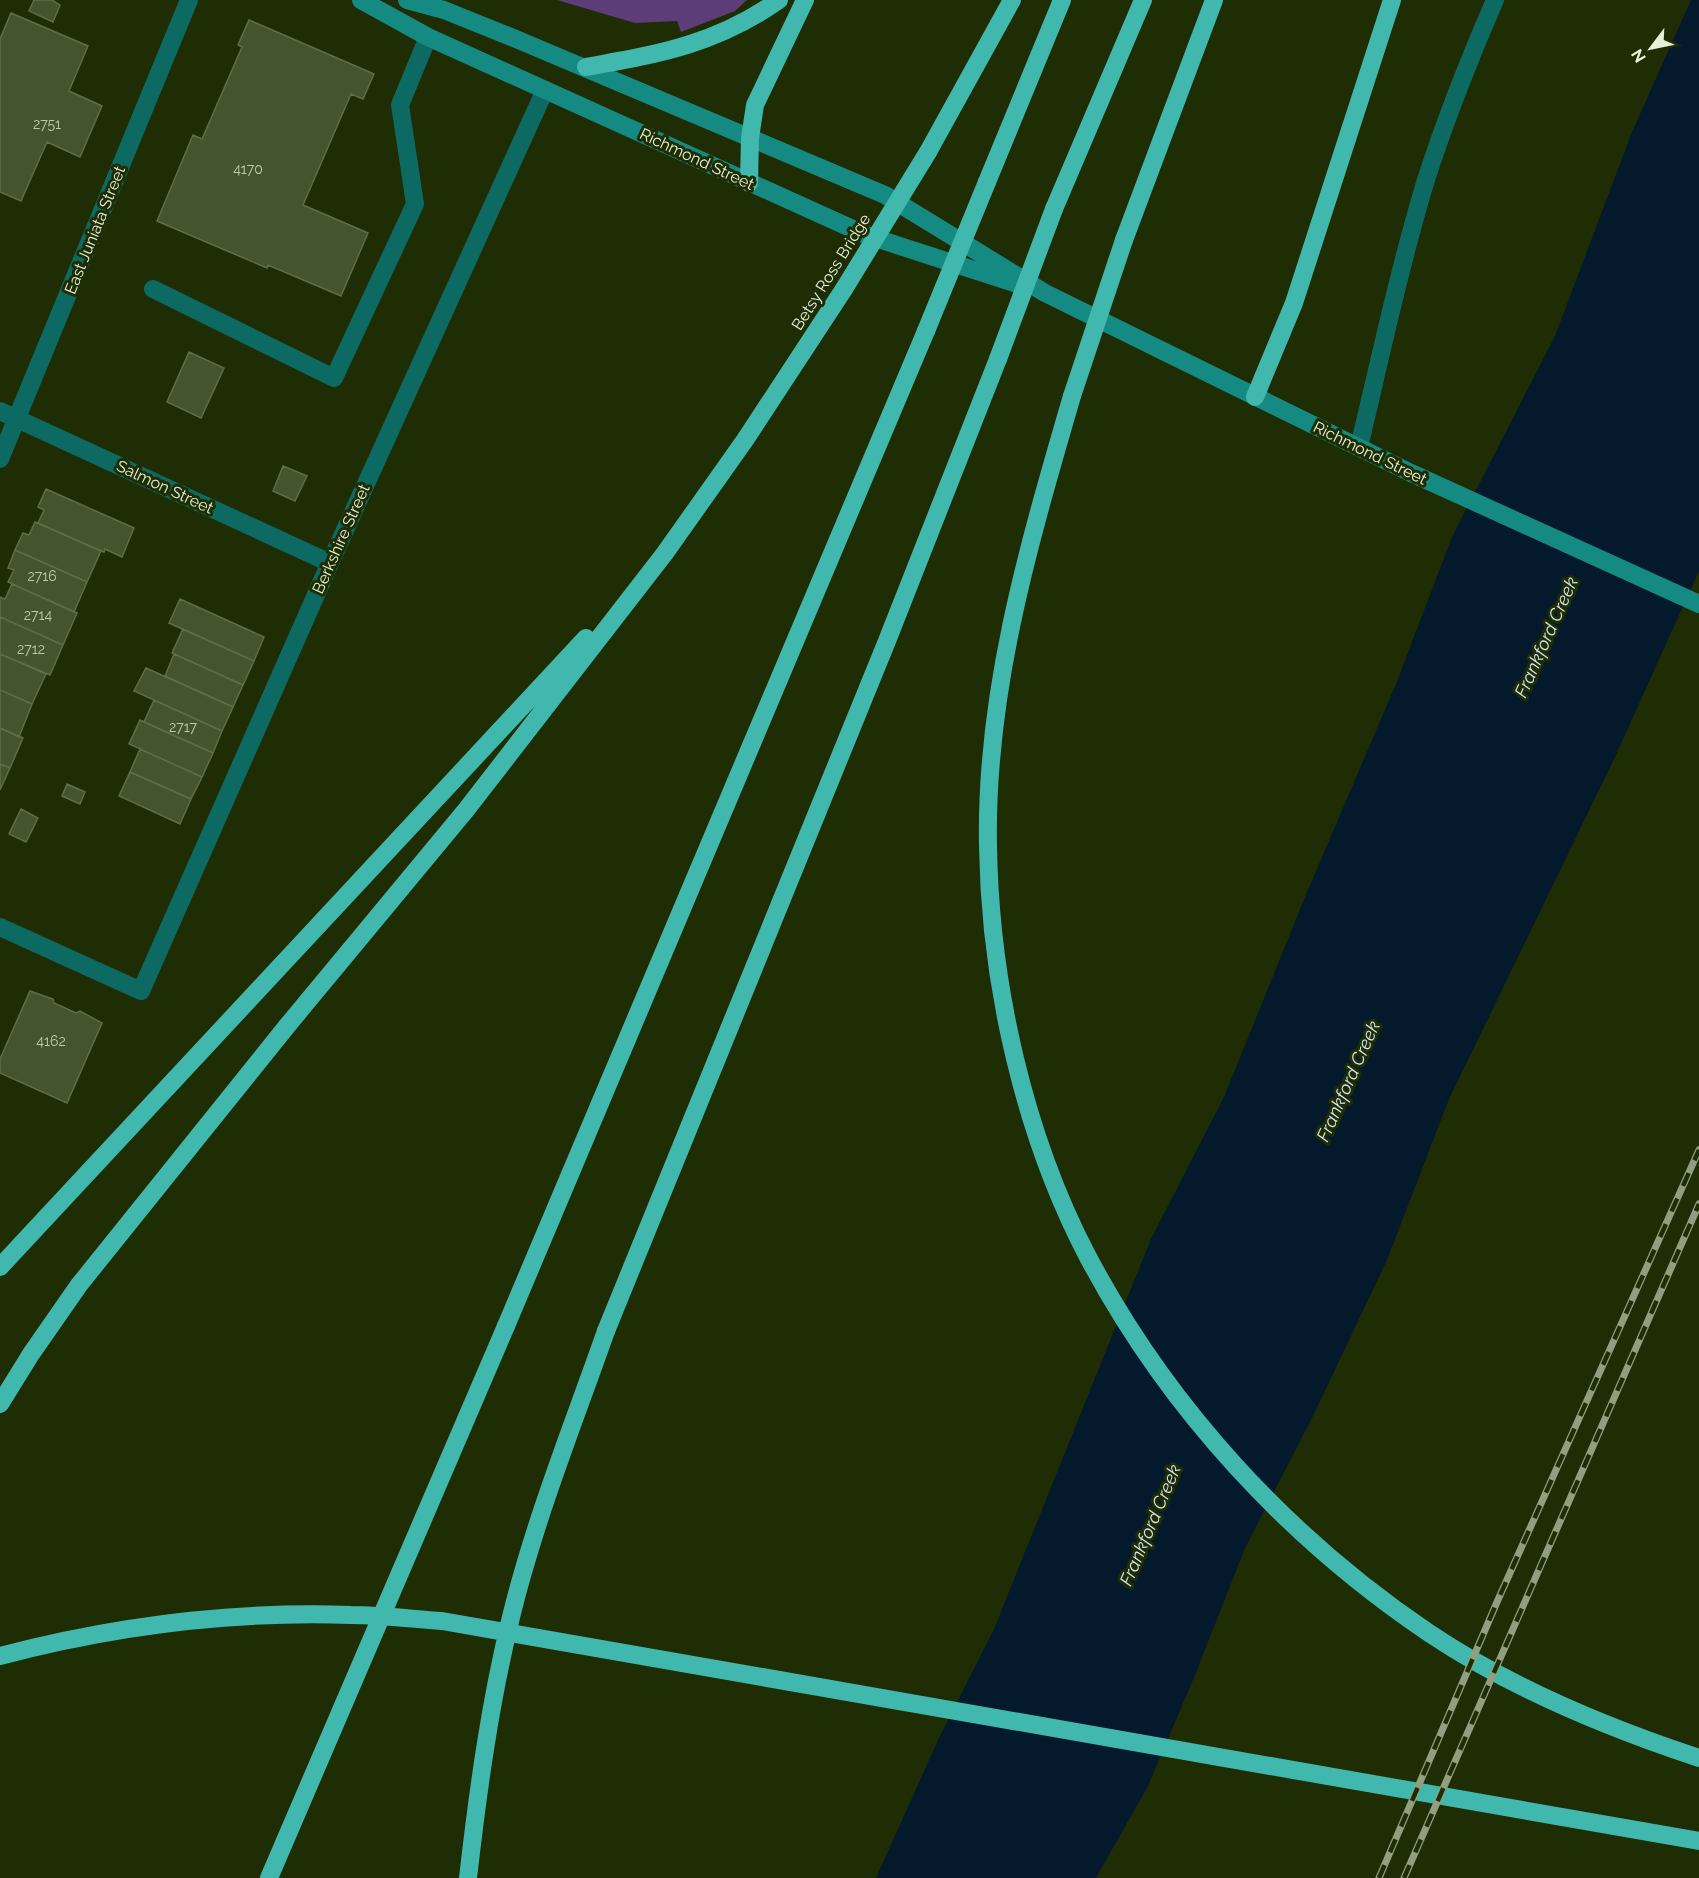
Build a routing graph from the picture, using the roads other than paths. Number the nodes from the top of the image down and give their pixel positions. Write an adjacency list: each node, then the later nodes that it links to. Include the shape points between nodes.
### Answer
1 (189, 0): 21 (street, East Juniata Street)
2 (361, 0): 12 (main road, Richmond Street)
3 (407, 0): 13 (main road, Richmond Street, via 444,10)
4 (779, 0): 13 (highway, via 702,42)
5 (805, 0): 15 (highway, via 755,105)
6 (1012, 0): 24 (highway, Betsy Ross Bridge, bridge, via 928,152 844,289)
7 (1062, 0): 33 (highway, bridge, via 506,1326)
8 (1143, 0): 34 (highway, bridge, via 1054,209 887,641 606,1331 540,1519 512,1616 492,1707)
9 (1214, 0): 31 (highway, bridge, via 1124,240 1072,396 1027,550 1005,650 992,747 988,846 993,935 1006,1019 1026,1099 1053,1178 1088,1256 1135,1333 1241,1473 1304,1537 1432,1635 1505,1676 1579,1712)
10 (1392, 0): 19 (highway, via 1294,303)
11 (1495, 0): 22 (street, via 1459,83 1426,182)
12 (428, 38): 14 (main road, Richmond Street); 17 (street, via 400,105 415,204 334,378)
13 (586, 67): 15 (main road, Richmond Street)
14 (545, 90): 16 (main road, Richmond Street); 25 (street, Berkshire Street)
15 (750, 138): 16 (highway); 18 (main road, Richmond Street, via 885,195)
16 (749, 183): 18 (main road, Richmond Street, via 866,235)
17 (153, 289)
18 (1045, 293): 19 (main road, Richmond Street)
19 (1256, 397): 22 (main road, Richmond Street)
20 (0, 411): 21 (street, Salmon Street)
21 (18, 419): 23 (street, East Juniata Street); 25 (street, Salmon Street)
22 (1359, 447): 26 (main road, Richmond Street)
23 (0, 459)
24 (665, 553): 28 (highway); 29 (highway, via 466,810 79,1285)
25 (330, 563): 27 (street, Berkshire Street, via 141,991)
26 (1699, 604)
27 (0, 927)
28 (0, 1267)
29 (0, 1404)
30 (0, 1656): 32 (highway, via 93,1634 262,1616 351,1614 442,1621)
31 (1699, 1758)
32 (1699, 1841)
33 (269, 1878)
34 (468, 1878)

